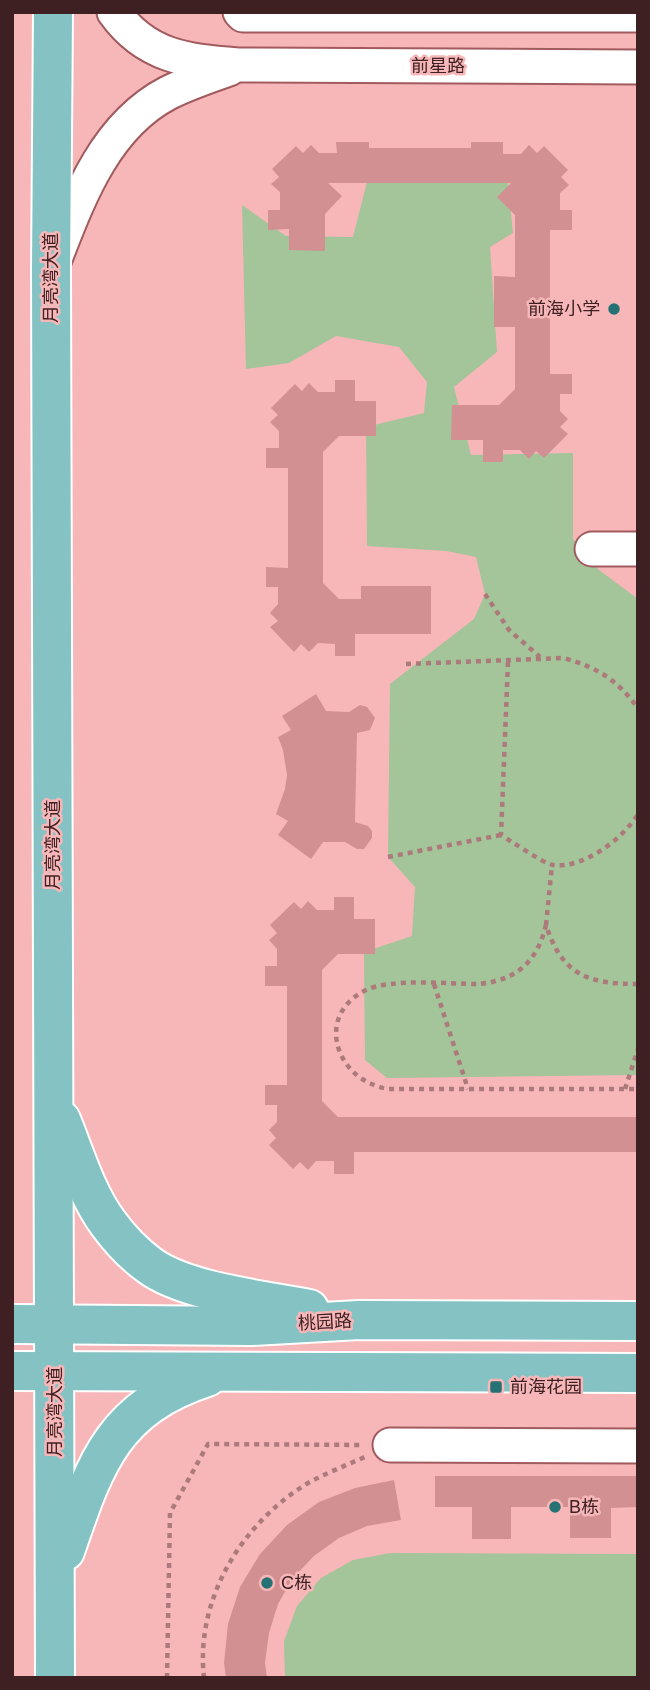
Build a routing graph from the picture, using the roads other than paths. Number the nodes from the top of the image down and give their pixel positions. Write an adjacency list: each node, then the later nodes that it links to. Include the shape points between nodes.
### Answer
1 (53, 12): 9 (main road, 月亮湾大道)
2 (114, 12): 6 (street, 前星路, via 166,55)
3 (240, 12): 4 (street)
4 (436, 14): 5 (street); 7 (street)
5 (638, 15)
6 (238, 65): 7 (street, 前星路); 9 (street, 前星路, via 166,94 115,138 82,192)
7 (435, 66): 8 (street, 前星路)
8 (638, 67)
9 (51, 270): 12 (main road, 月亮湾大道)
10 (592, 549): 11 (street)
11 (638, 549)
12 (54, 1101): 13 (main road, via 107,1222 150,1266 211,1289); 16 (main road, 月亮湾大道)
13 (359, 1320): 14 (main road, 桃园路); 16 (main road, 桃园路, via 252,1326)
14 (638, 1321)
15 (12, 1324): 16 (main road, 桃园路)
16 (55, 1325): 18 (main road, 月亮湾大道)
17 (12, 1371): 18 (main road)
18 (55, 1371): 19 (main road); 23 (main road, 月亮湾大道)
19 (220, 1372): 20 (main road); 23 (main road, via 164,1395 113,1439 89,1481)
20 (638, 1373)
21 (390, 1445): 22 (street)
22 (638, 1446)
23 (55, 1579): 24 (main road, 月亮湾大道)
24 (55, 1678)

